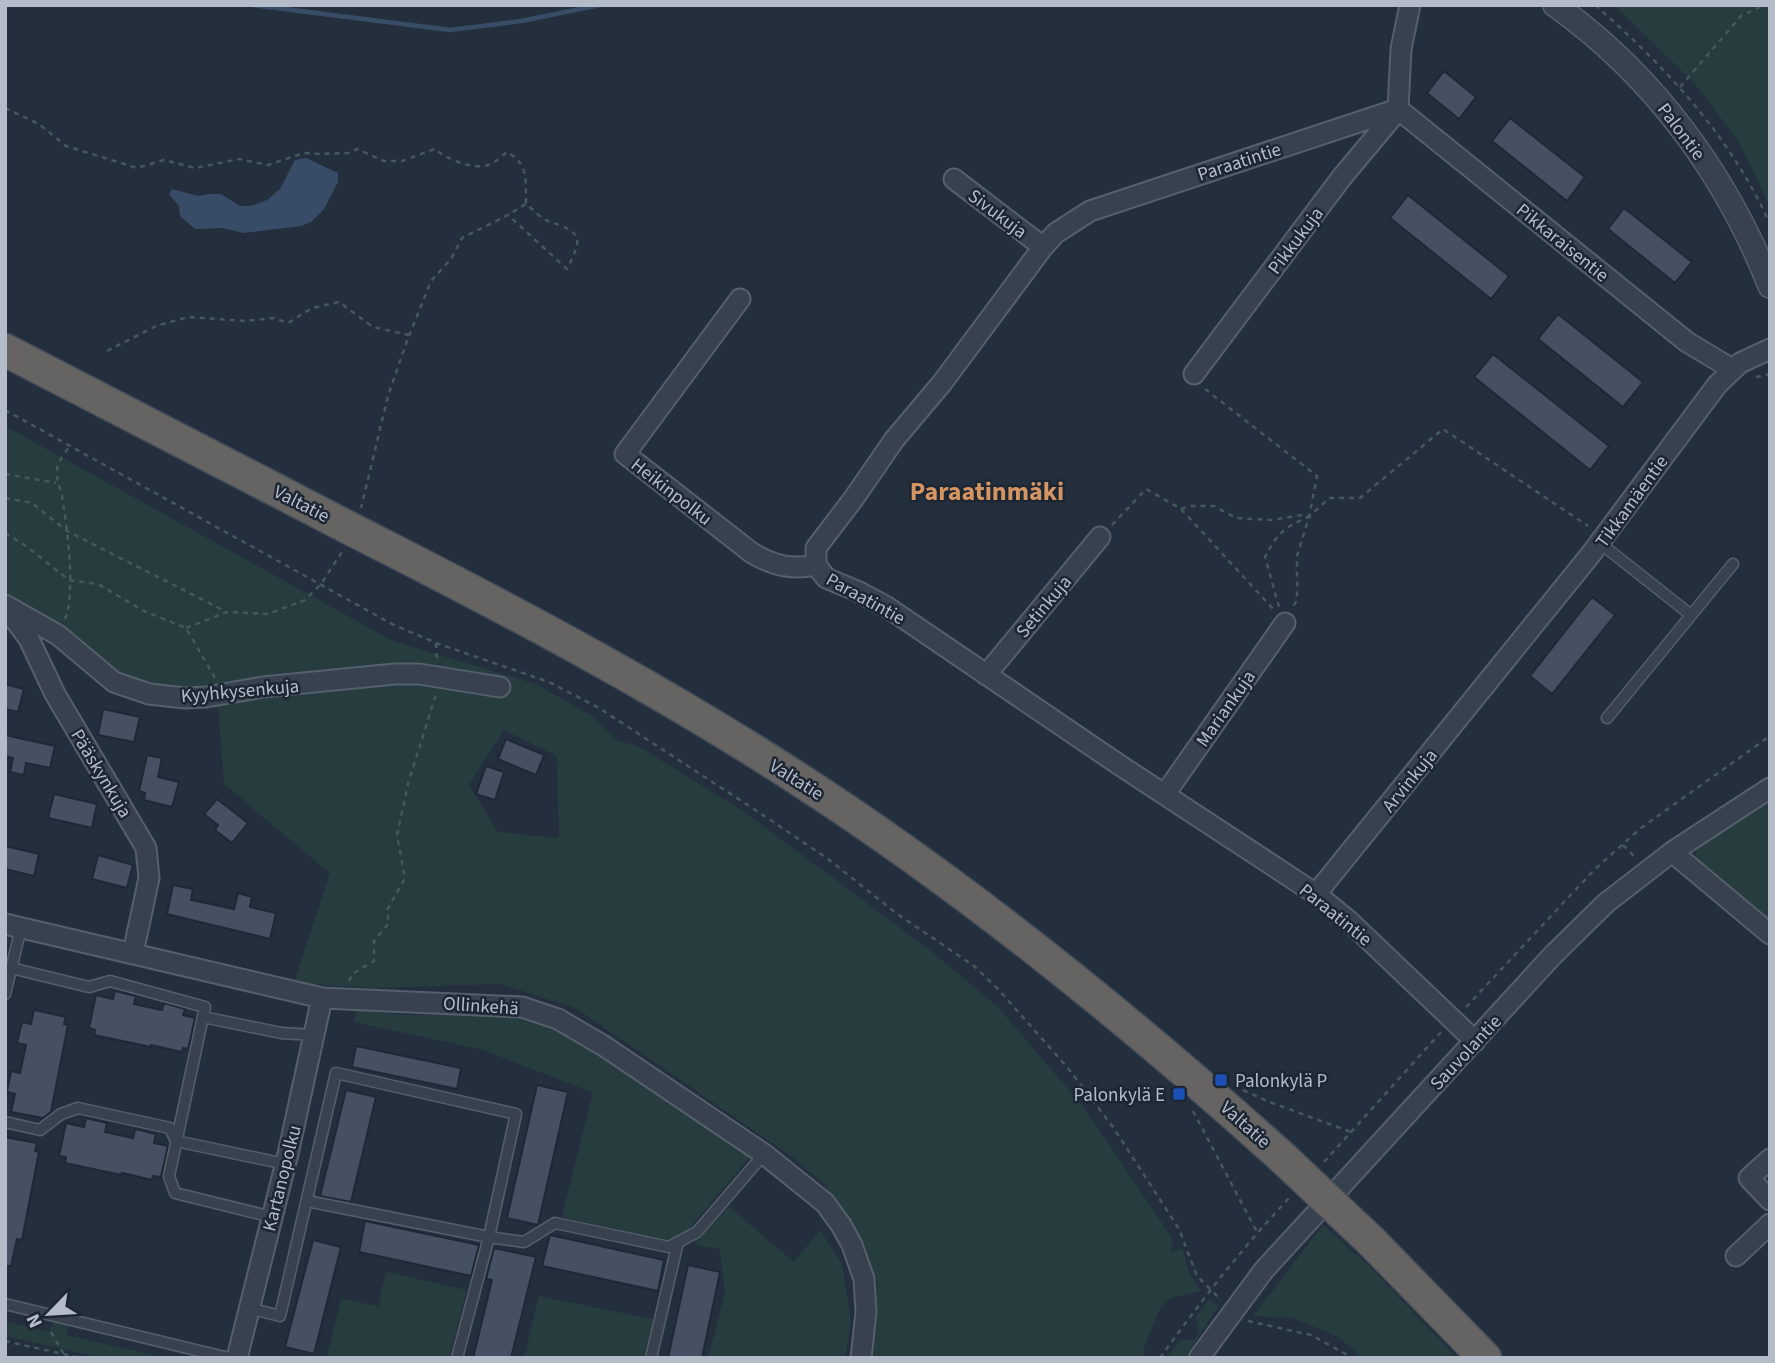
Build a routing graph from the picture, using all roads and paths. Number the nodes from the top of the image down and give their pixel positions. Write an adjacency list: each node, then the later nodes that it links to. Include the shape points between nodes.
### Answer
1 (1410, 5): 6 (street, via 1401,49)
2 (1555, 5): 11 (street, Palontie, via 1635,74 1684,131 1737,213)
3 (1764, 5): 4 (path, via 1741,16)
4 (1679, 88)
5 (5, 107): 8 (path, via 39,124 66,146 138,168 164,160 195,168 239,159 268,165 304,153 357,149 384,161 435,149 446,158 488,165 507,152 519,159 524,170)
6 (1398, 109): 10 (street, Paraatintie, via 1090,211); 17 (street, Pikkaraisentie, via 1687,342); 18 (street, Pikkukuja)
7 (954, 179): 10 (street, Sivukuja)
8 (526, 204): 9 (path); 9 (path, via 546,220 569,227 576,237 577,248 567,270)
9 (508, 215): 13 (path, via 462,238 431,281)
10 (1043, 247): 32 (street, Paraatintie, via 825,534 816,548)
11 (1770, 286)
12 (740, 299): 32 (street, Heikinpolku, via 625,454 759,557 785,568)
13 (409, 336): 16 (path, via 373,327 339,302 312,308 288,323 274,318 188,317 156,326); 27 (path, via 388,396)
14 (1770, 349): 17 (street, Tikkamäentie)
15 (5, 351): 27 (highway, Valtatie)
16 (107, 351)
17 (1732, 369): 30 (street, Tikkamäentie)
18 (1194, 374): 25 (path, via 1212,395 1317,476)
19 (5, 410): 20 (path)
20 (70, 445): 22 (path, via 58,465); 34 (path)
21 (5, 474): 22 (path)
22 (56, 482): 26 (path, via 62,491)
23 (5, 498): 26 (path, via 32,503)
24 (1181, 509): 25 (path, via 1214,506 1236,518 1262,520); 29 (path, via 1146,489); 38 (path)
25 (1309, 517): 30 (path, via 1329,498 1360,498 1443,429); 38 (path, via 1297,556 1297,600); 38 (path, via 1275,537 1265,557)
26 (67, 531): 33 (path); 36 (path)
27 (355, 531): 34 (path); 91 (highway, Valtatie, bridge, via 564,640 802,781 1020,935 1184,1068 1283,1158)
28 (5, 533): 33 (path)
29 (1100, 537): 43 (street, Setinkuja)
30 (1602, 540): 37 (lane); 42 (street, Tikkamäentie)
31 (1733, 564): 37 (lane)
32 (816, 565): 43 (street, Paraatintie, via 826,578 887,607)
33 (69, 580): 39 (path, via 98,584 144,611); 40 (path, via 70,605)
34 (321, 584): 36 (path, via 305,600 268,614); 41 (path)
35 (5, 605): 40 (street, Kyyhkysenkuja); 54 (street, Pääskynkuja, via 29,639 55,694 146,848 149,877)
36 (227, 612): 39 (path)
37 (1691, 615): 47 (lane)
38 (1285, 623): 49 (street, Mariankuja)
39 (186, 628): 46 (path, via 213,672)
40 (58, 635): 46 (street, Kyyhkysenkuja, via 124,687 185,698)
41 (436, 643): 44 (path); 79 (path, via 540,678 599,708 769,818 974,966 1067,1067 1113,1127 1179,1229 1197,1276)
42 (1502, 665): 51 (street, Arvinkuja)
43 (986, 675): 49 (street, Paraatintie)
44 (439, 676): 45 (street, Kyyhkysenkuja); 46 (street, Kyyhkysenkuja, via 395,674); 57 (path, via 397,835 405,878 387,910 388,923 374,941 374,961 352,974)
45 (500, 687)
46 (220, 694)
47 (1607, 718)
48 (1770, 788): 50 (street, Sauvolantie)
49 (1165, 794): 51 (street, Paraatintie)
50 (1672, 852): 53 (street); 60 (street, Sauvolantie, via 1606,903)
51 (1316, 894): 60 (street, Paraatintie)
52 (13, 926): 54 (street, Ollinkehä); 55 (lane)
53 (1770, 934)
54 (133, 953): 57 (street, Ollinkehä)
55 (11, 968): 56 (lane); 58 (lane, via 89,987 110,981 205,1007)
56 (5, 994)
57 (332, 999): 59 (street, Kartanopolku); 66 (street, Ollinkehä, via 487,1004 541,1012 604,1046)
58 (203, 1017): 59 (lane); 65 (lane)
59 (314, 1035): 68 (street, Kartanopolku)
60 (1475, 1041): 79 (street, Sauvolantie, via 1296,1234)
61 (1234, 1085): 64 (path)
62 (1193, 1112): 73 (path)
63 (5, 1122): 65 (lane, via 40,1130 78,1108 170,1128)
64 (1351, 1132)
65 (176, 1141): 68 (lane); 71 (lane, via 169,1176 175,1192)
66 (764, 1154): 75 (lane, via 697,1232); 88 (street, Ollinkehä, via 825,1203 852,1245 866,1294)
67 (1770, 1158): 69 (street, via 1749,1178)
68 (285, 1164): 71 (street, Kartanopolku)
69 (1770, 1200)
70 (307, 1201): 74 (lane); 74 (lane, via 336,1073 516,1114); 78 (lane, via 281,1316)
71 (272, 1217): 78 (street, Kartanopolku)
72 (1770, 1224): 76 (street)
73 (1257, 1232)
74 (489, 1237): 75 (lane, via 524,1242 555,1223 669,1247); 86 (lane)
75 (678, 1242): 87 (lane)
76 (1736, 1256)
77 (5, 1304): 84 (lane)
78 (249, 1308): 85 (street, Kartanopolku)
79 (1233, 1310): 89 (street, Sauvolantie); 90 (path, via 1255,1324 1311,1335)
80 (51, 1332): 82 (path)
81 (5, 1341): 82 (path)
82 (65, 1356): 83 (path)
83 (80, 1358)
84 (229, 1358)
85 (236, 1358)
86 (457, 1358)
87 (651, 1358)
88 (861, 1358)
89 (1199, 1358)
90 (1353, 1358)
91 (1485, 1358)

